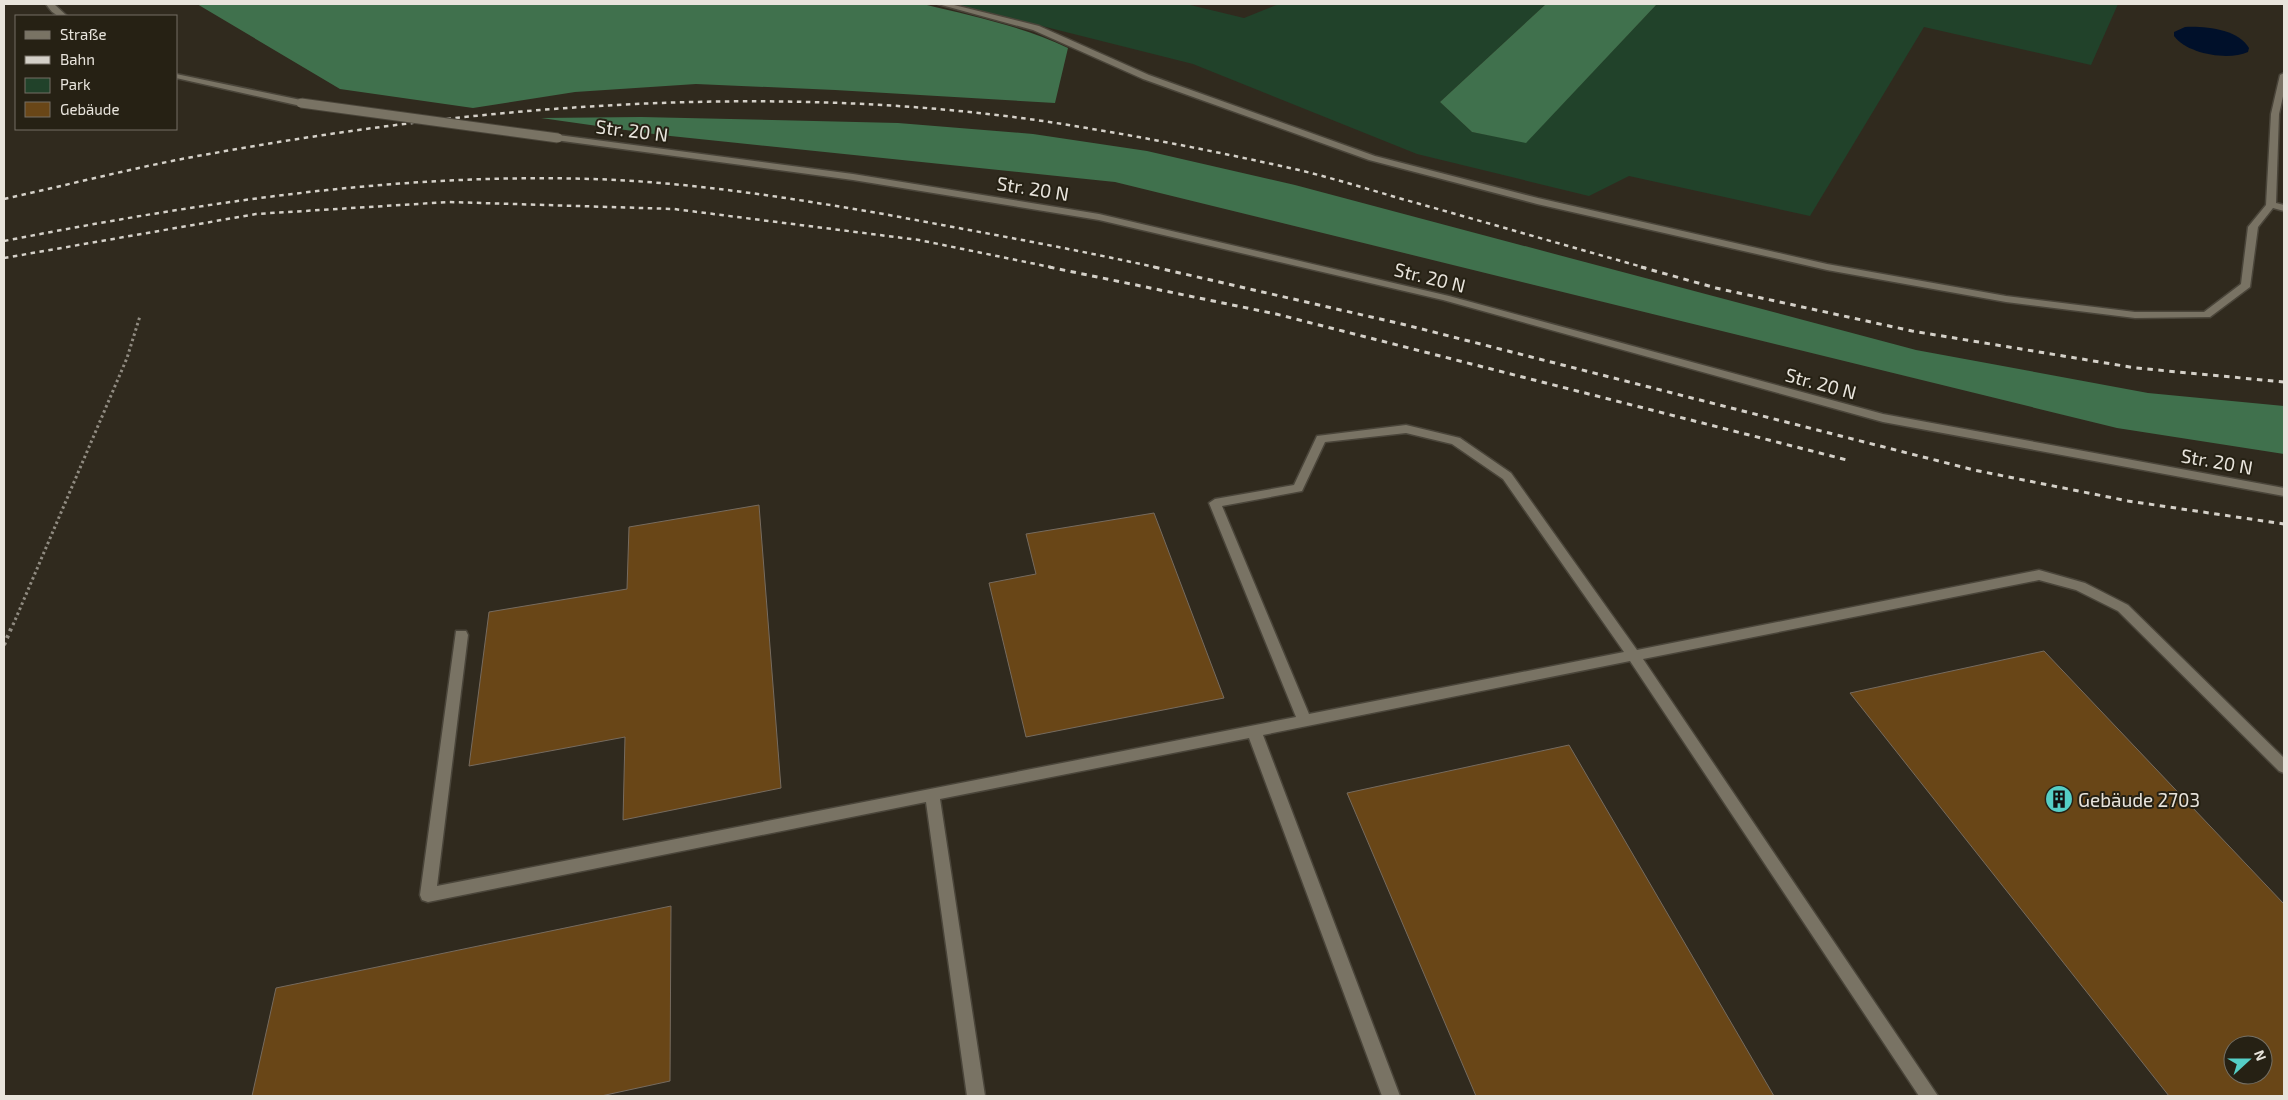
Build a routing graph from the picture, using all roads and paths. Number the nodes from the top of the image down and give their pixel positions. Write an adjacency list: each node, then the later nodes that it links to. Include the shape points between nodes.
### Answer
1 (50, 4): 3 (lane)
2 (942, 4): 6 (lane, via 1036,28 1146,76 1372,158 1537,201 1828,267 2006,299 2135,315 2206,315 2246,285 2253,227)
3 (62, 15)
4 (2284, 75): 6 (lane, via 2275,114)
5 (178, 76): 9 (lane, Str. 20 N, bridge, via 301,103 853,176 1099,217 1445,298 1883,418)
6 (2271, 205): 7 (lane)
7 (2284, 208)
8 (140, 316): 11 (path, via 127,358)
9 (2284, 492)
10 (461, 636): 16 (lane, via 428,895)
11 (4, 645)
12 (1634, 656): 13 (lane); 13 (lane, via 1507,476 1456,441 1406,429 1321,439 1298,488 1215,503); 15 (lane, via 2039,575 2080,586 2123,608); 19 (lane)
13 (1305, 721): 14 (lane)
14 (1254, 731): 16 (lane); 18 (lane)
15 (2284, 767)
16 (932, 795): 17 (lane)
17 (976, 1096)
18 (1391, 1096)
19 (1929, 1096)

